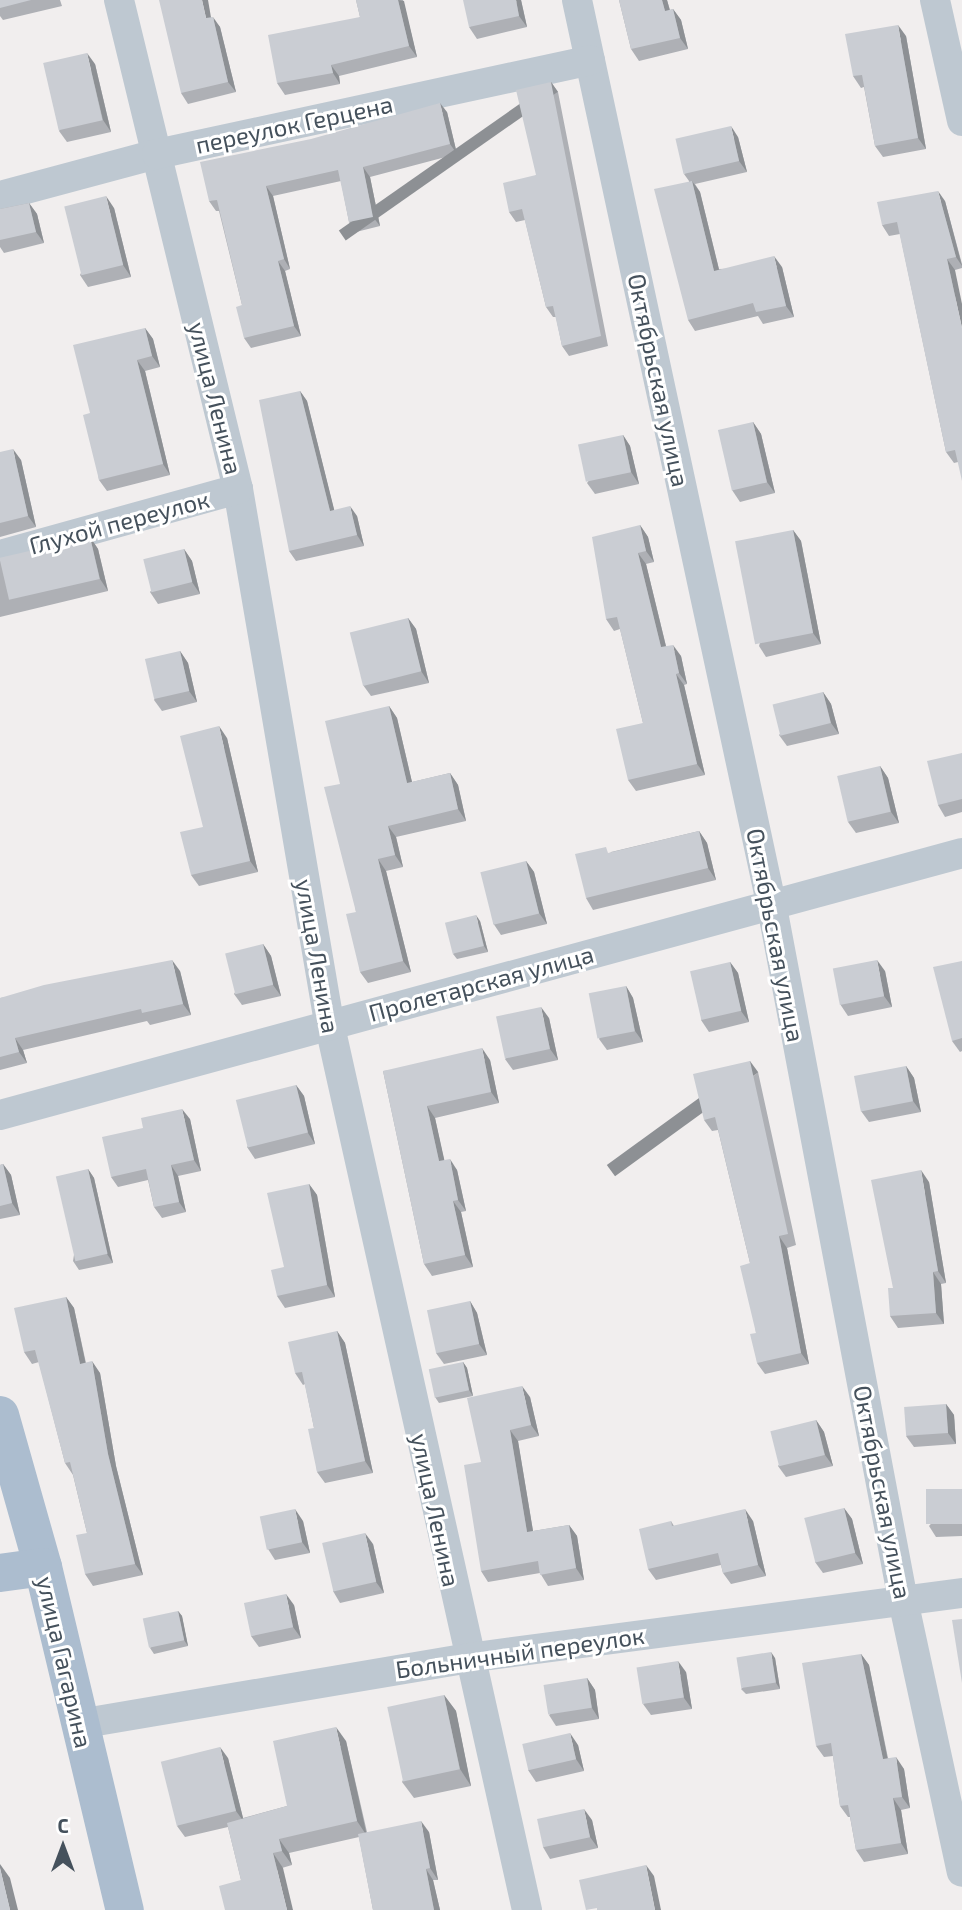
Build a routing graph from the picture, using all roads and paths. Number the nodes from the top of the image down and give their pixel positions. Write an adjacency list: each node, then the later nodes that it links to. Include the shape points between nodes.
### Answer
1 (118, 0): 6 (street, улица Ленина)
2 (577, 0): 4 (street, Октябрьская улица)
3 (935, 0): 5 (street)
4 (590, 60): 6 (street, переулок Герцена); 11 (street, Октябрьская улица)
5 (962, 121)
6 (157, 154): 7 (street, переулок Герцена); 8 (street, улица Ленина)
7 (0, 196)
8 (238, 489): 9 (street, Глухой переулок); 12 (street, улица Ленина)
9 (0, 555)
10 (962, 853): 11 (street, Пролетарская улица)
11 (772, 907): 12 (street, Пролетарская улица); 18 (street, Октябрьская улица)
12 (328, 1022): 13 (street, Пролетарская улица); 19 (street, улица Ленина)
13 (0, 1115)
14 (0, 1415): 15 (main road, улица Гагарина)
15 (43, 1567): 16 (main road); 20 (main road, улица Гагарина)
16 (0, 1573)
17 (962, 1593): 18 (street, Больничный переулок)
18 (903, 1600): 19 (street, Больничный переулок); 21 (street, Октябрьская улица)
19 (468, 1658): 20 (street, Больничный переулок); 23 (street, улица Ленина)
20 (79, 1724): 22 (main road, улица Гагарина)
21 (962, 1872)
22 (125, 1910)
23 (527, 1910)

